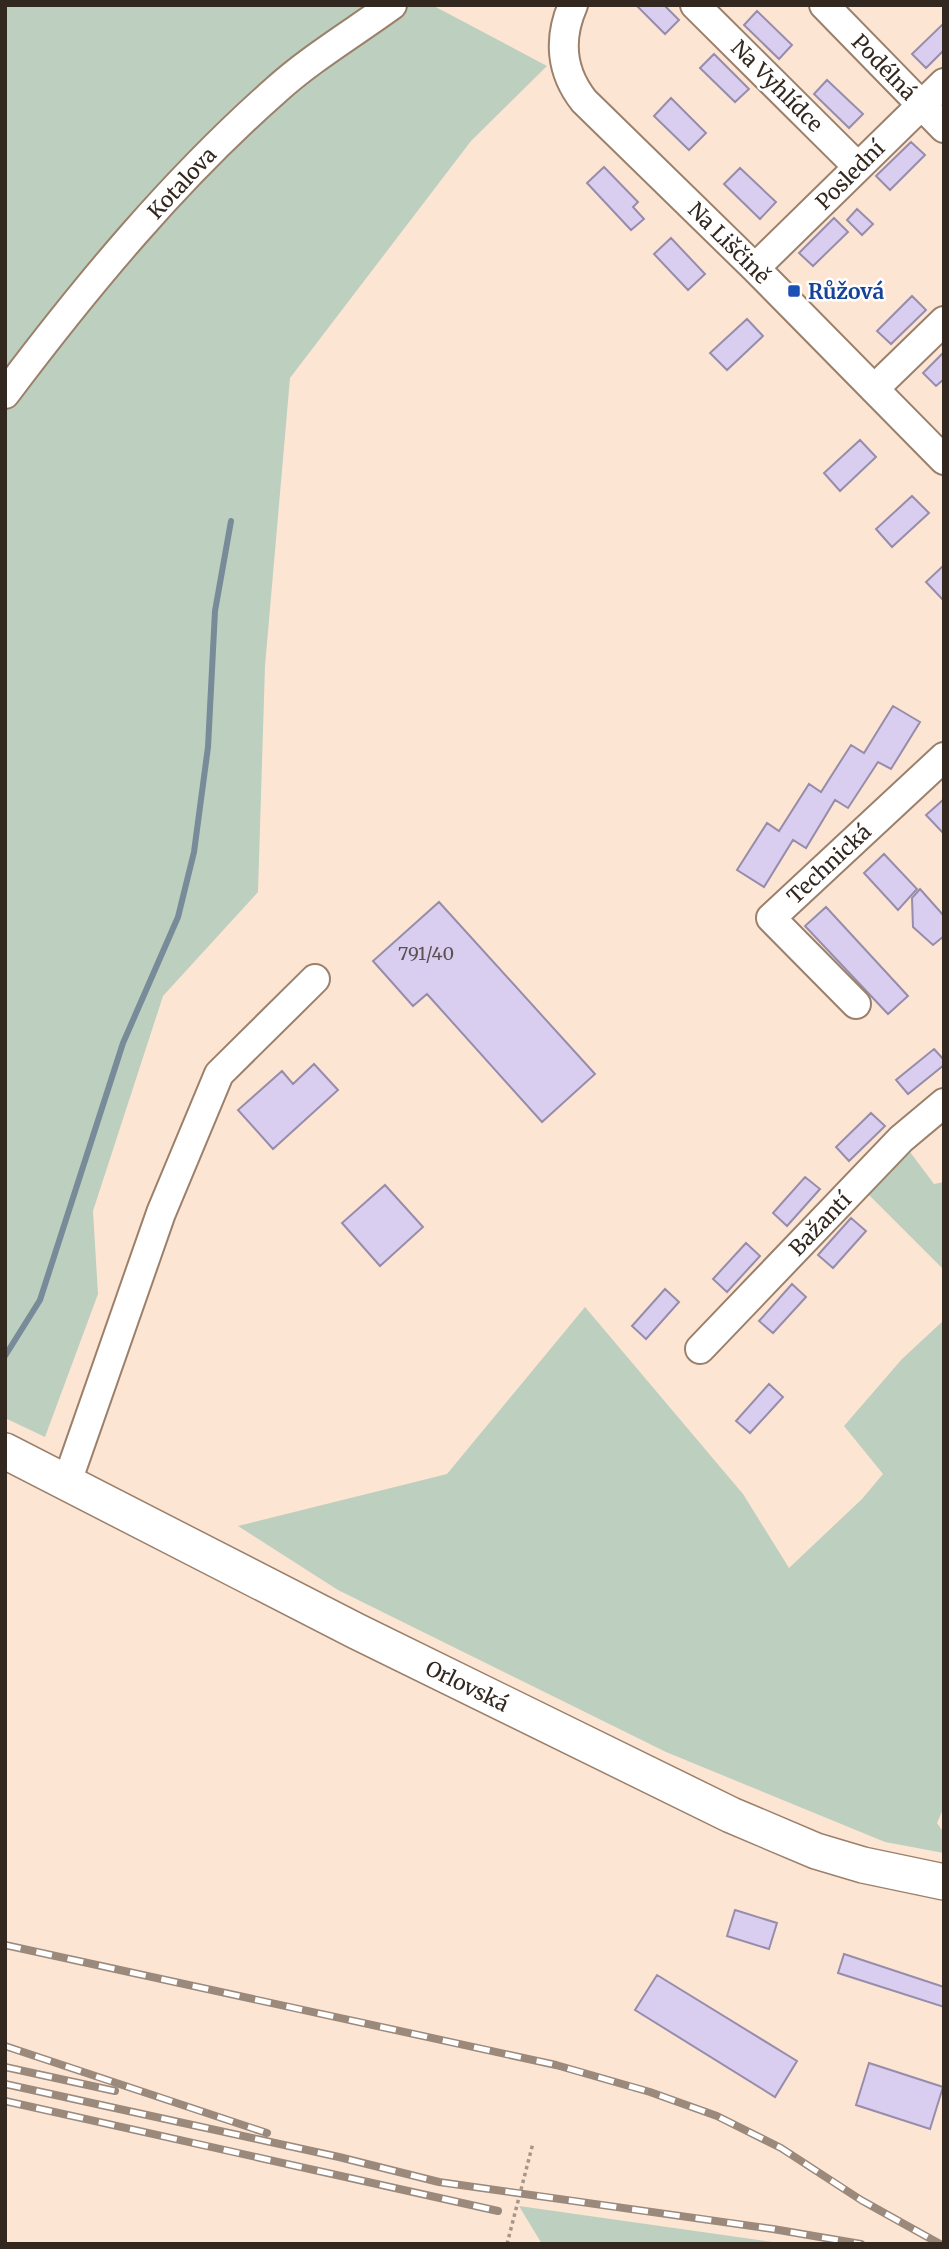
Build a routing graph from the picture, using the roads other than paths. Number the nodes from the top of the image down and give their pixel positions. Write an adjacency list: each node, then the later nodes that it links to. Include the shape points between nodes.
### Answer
1 (392, 5): 12 (street, Kotalova, via 278,88 187,174 68,310)
2 (573, 5): 9 (street, Na Liščině, via 563,44 566,69 579,94)
3 (695, 5): 8 (street, Na Vyhlídce)
4 (824, 5): 6 (street, Podélná)
5 (944, 83): 6 (street, Poslední)
6 (921, 105): 7 (street, Podélná); 8 (street, Poslední)
7 (944, 128)
8 (858, 167): 9 (street, Poslední)
9 (755, 268): 11 (street, Na Liščině)
10 (944, 321): 11 (street)
11 (874, 389): 13 (street, Na Liščině)
12 (5, 394)
13 (944, 460)
14 (944, 757): 16 (street, Technická, via 771,918)
15 (315, 979): 20 (street, via 219,1074 160,1213)
16 (856, 1004)
17 (944, 1103): 18 (street, Bažantí, via 901,1139)
18 (700, 1349)
19 (5, 1451): 20 (main road, Orlovská)
20 (67, 1482): 21 (main road, Orlovská, via 368,1637 731,1815 816,1851)
21 (944, 1882)

